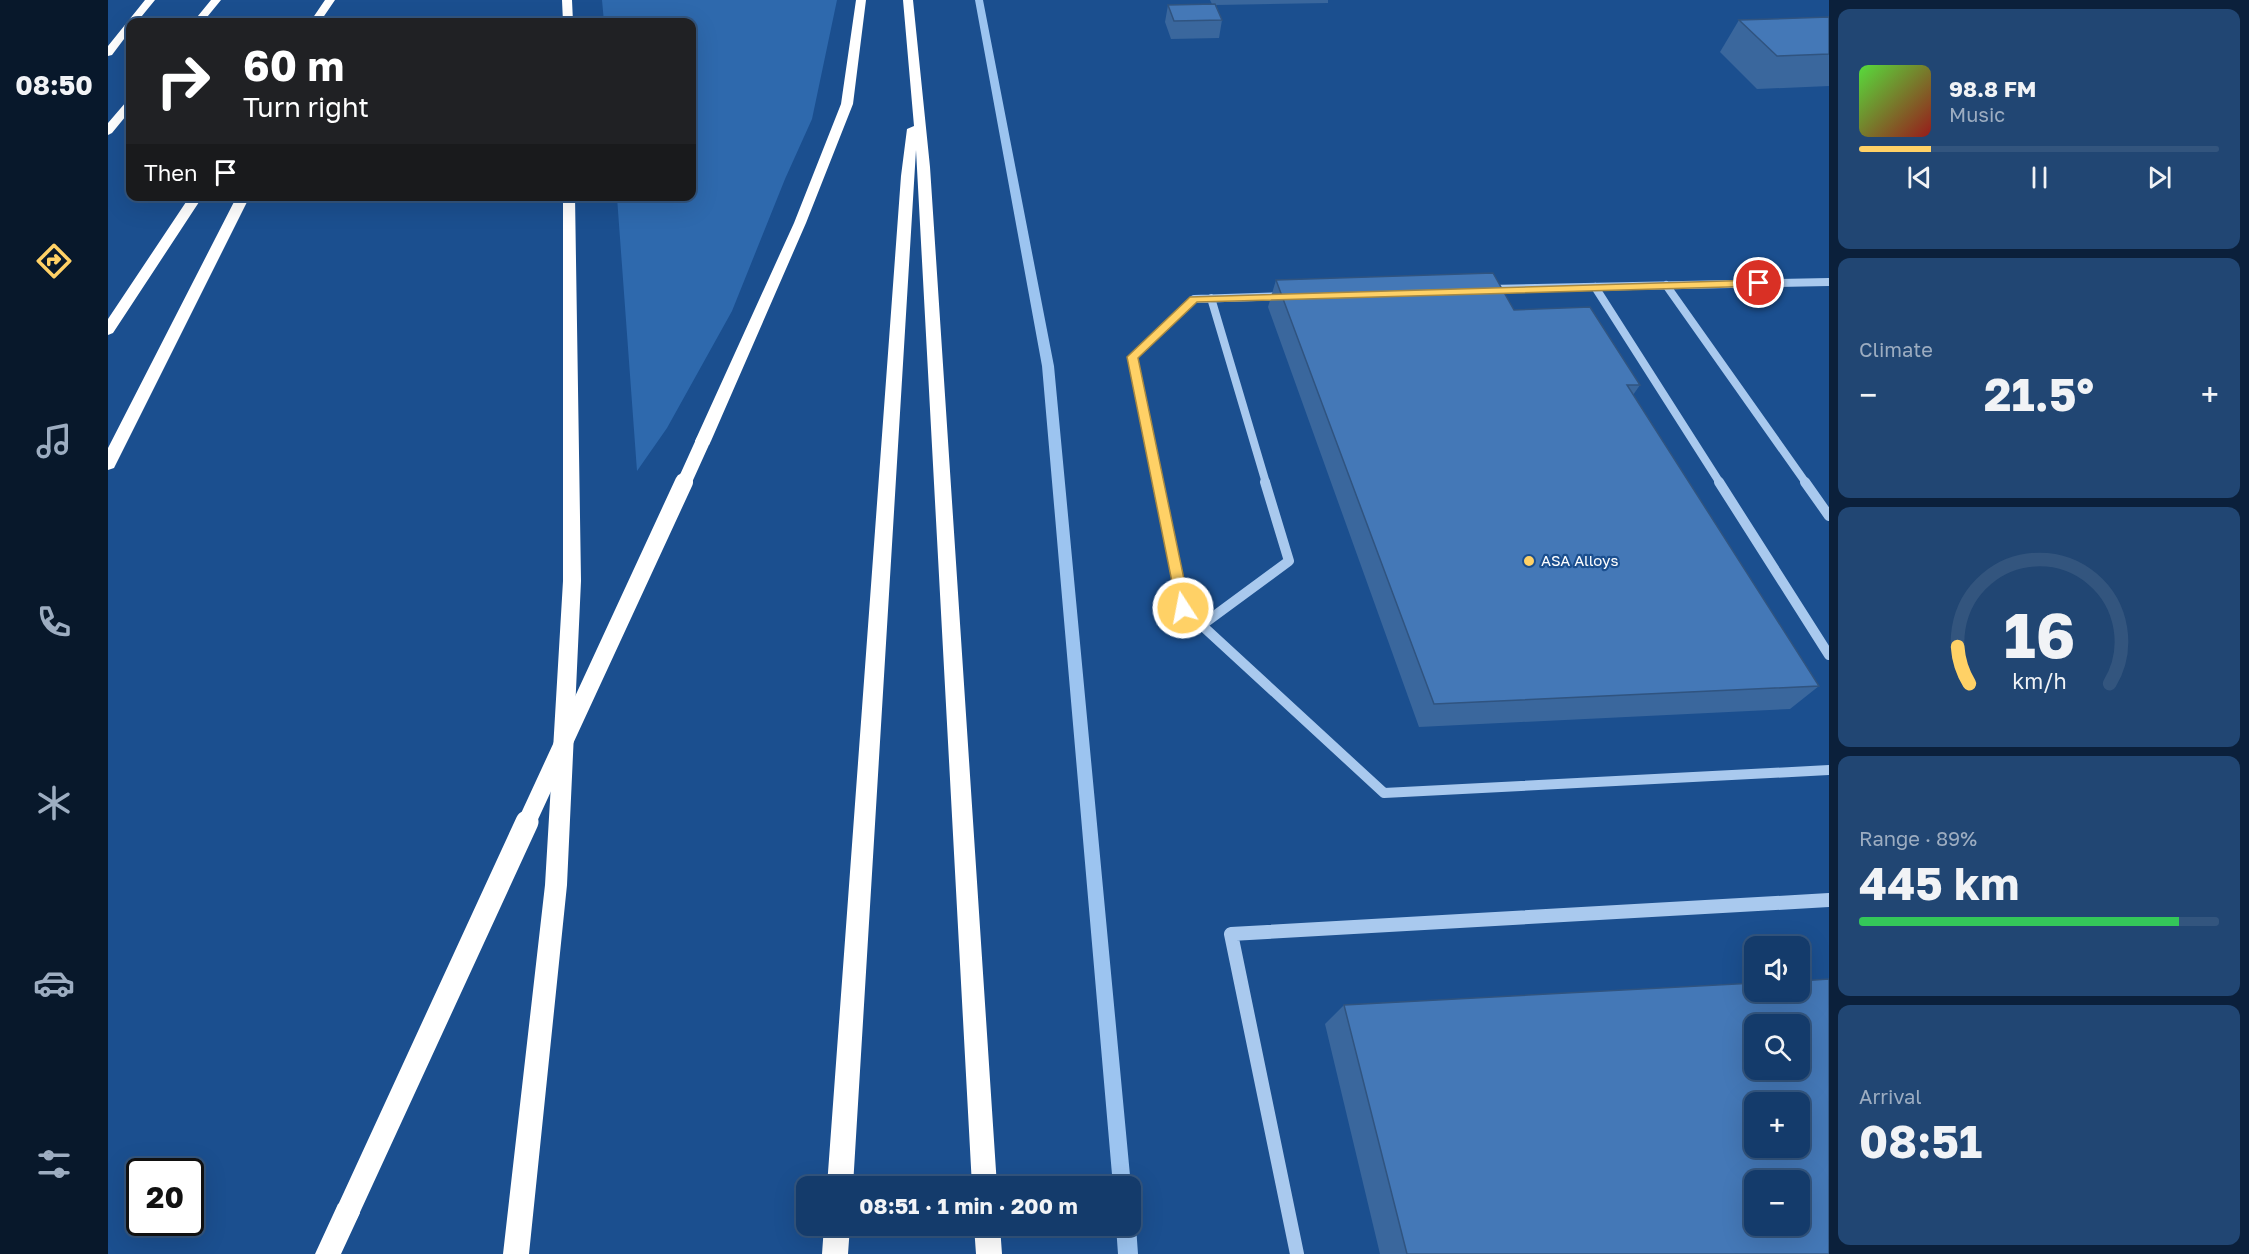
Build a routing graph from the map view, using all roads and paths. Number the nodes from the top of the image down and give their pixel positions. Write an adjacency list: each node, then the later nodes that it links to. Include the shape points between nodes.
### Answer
1 (150, 0): 7 (highway)
2 (216, 0): 8 (highway)
3 (330, 0): 9 (highway)
4 (567, 0): 10 (highway)
5 (861, 0): 36 (highway, bridge, via 847,104 800,223)
6 (908, 0): 13 (highway)
7 (136, 18)
8 (201, 18)
9 (318, 18)
10 (568, 18)
11 (126, 30): 12 (highway)
12 (108, 53)
13 (917, 104): 32 (highway, via 906,188); 33 (highway, via 925,179)
14 (126, 109): 15 (highway)
15 (108, 131)
16 (194, 201): 25 (highway)
17 (241, 201): 26 (highway)
18 (569, 201): 37 (highway, via 572,581 556,885)
19 (1829, 282): 20 (lane)
20 (1666, 285): 21 (lane); 27 (lane)
21 (1595, 287): 22 (lane); 29 (lane)
22 (1478, 290)
23 (1292, 296): 24 (lane)
24 (1211, 298): 28 (lane, via 1289,561); 28 (lane, via 1194,299 1132,357 1183,608)
25 (108, 330)
26 (108, 464)
27 (1829, 516)
28 (1202, 625): 30 (lane, via 1384,793)
29 (1829, 655)
30 (1829, 770)
31 (1829, 900): 40 (lane, via 1230,934)
32 (841, 1176)
33 (984, 1176)
34 (837, 1236): 38 (highway)
35 (988, 1236): 39 (highway)
36 (328, 1254)
37 (516, 1254)
38 (836, 1254)
39 (989, 1254)
40 (1297, 1254)

